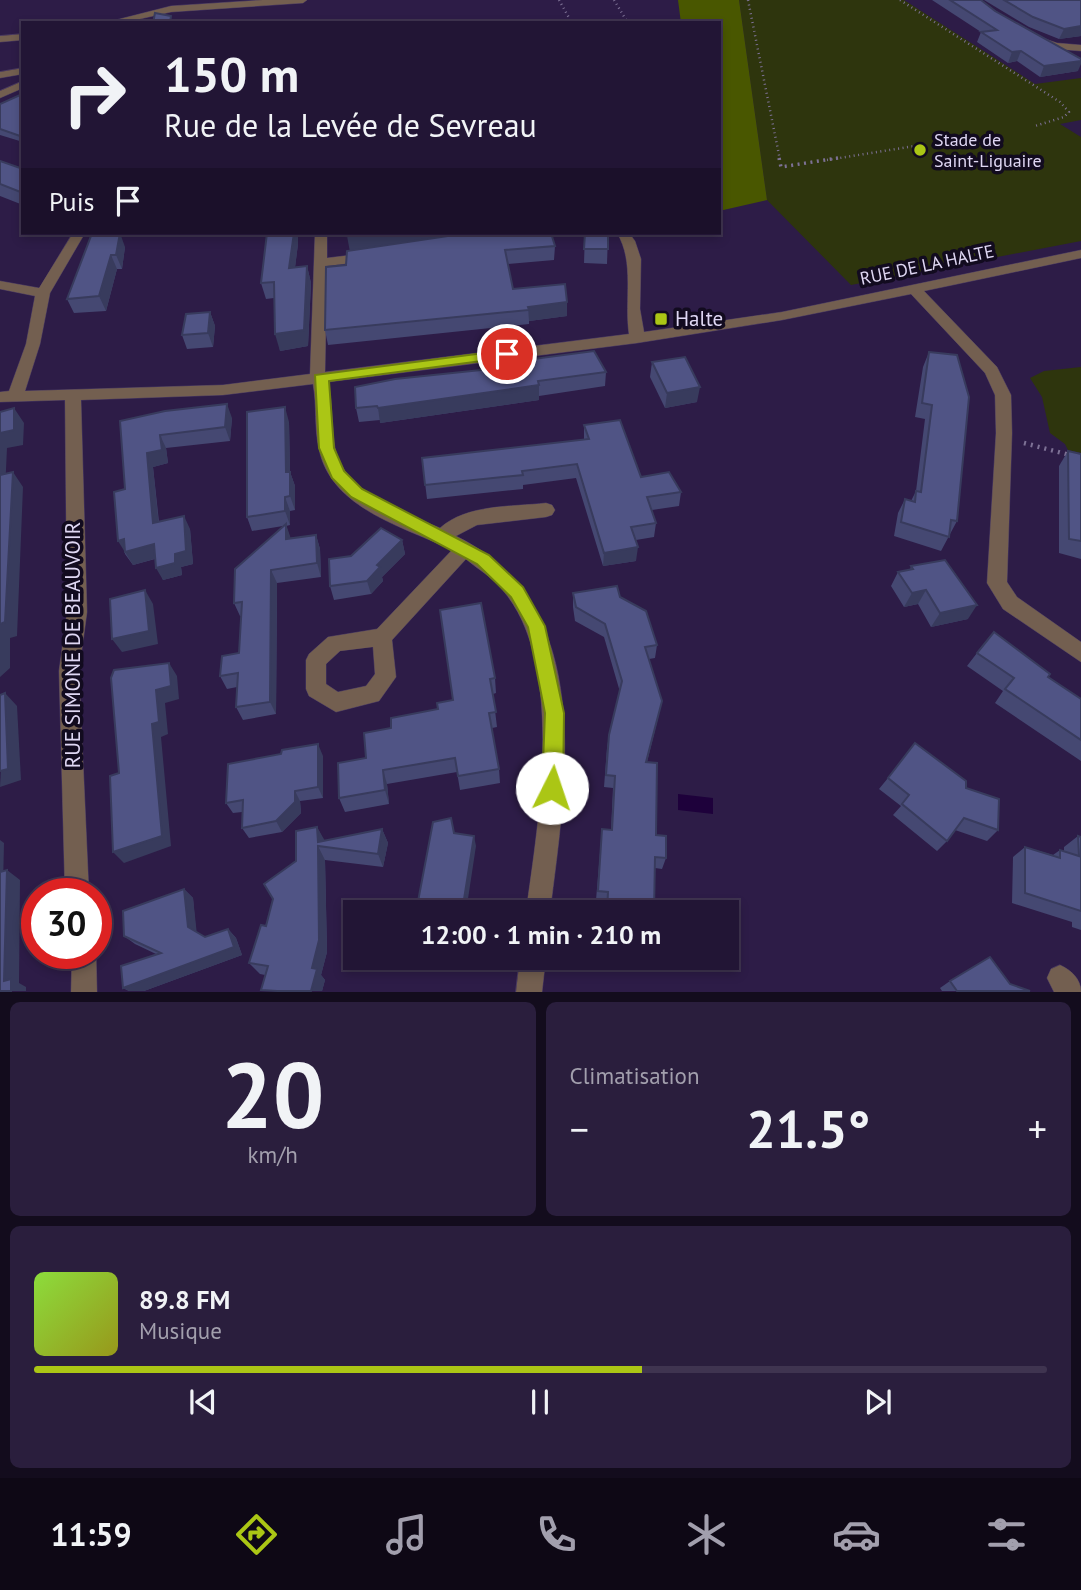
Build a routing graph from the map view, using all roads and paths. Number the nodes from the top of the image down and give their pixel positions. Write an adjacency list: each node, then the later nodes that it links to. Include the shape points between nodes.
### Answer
1 (303, 0): 6 (street, via 172,9)
2 (559, 0): 7 (path)
3 (614, 0): 8 (path)
4 (748, 0): 18 (path, via 781,167)
5 (900, 0): 17 (path, via 1069,112)
6 (118, 21)
7 (571, 21)
8 (627, 21)
9 (1032, 36): 12 (street, via 1056,46)
10 (21, 37): 11 (street)
11 (0, 39)
12 (1081, 48)
13 (21, 71): 14 (street)
14 (0, 75)
15 (21, 85): 16 (street)
16 (0, 94)
17 (1035, 126)
18 (920, 145)
19 (78, 235): 27 (street)
20 (321, 235): 24 (street)
21 (624, 235): 28 (street, via 634,257 633,311)
22 (1081, 254): 26 (street, RUE DE LA HALTE)
23 (383, 255): 24 (street)
24 (320, 263): 29 (street)
25 (0, 285): 27 (street)
26 (912, 287): 28 (street, RUE DE LA HALTE, via 782,316); 32 (street, via 992,371 1003,395)
27 (43, 293): 31 (street, via 33,344)
28 (638, 338): 29 (street, RUE DE LA HALTE)
29 (320, 378): 30 (street, RUE DE LA HALTE, via 223,390); 35 (street, via 327,448 337,474 370,502)
30 (73, 396): 31 (street, RUE DE LA HALTE); 39 (street, RUE SIMONE DE BEAUVOIR, via 77,612 69,671)
31 (8, 397)
32 (1004, 437): 33 (path); 38 (street, via 996,583 1017,610)
33 (1081, 458)
34 (546, 510): 35 (street, via 465,521)
35 (442, 537): 36 (street)
36 (465, 548): 37 (street); 40 (street, via 501,573 528,609 555,713 555,761)
37 (382, 637)
38 (1081, 653)
39 (76, 878)
40 (539, 900)
41 (85, 969): 43 (street)
42 (532, 970): 44 (street)
43 (85, 992)
44 (529, 992)

